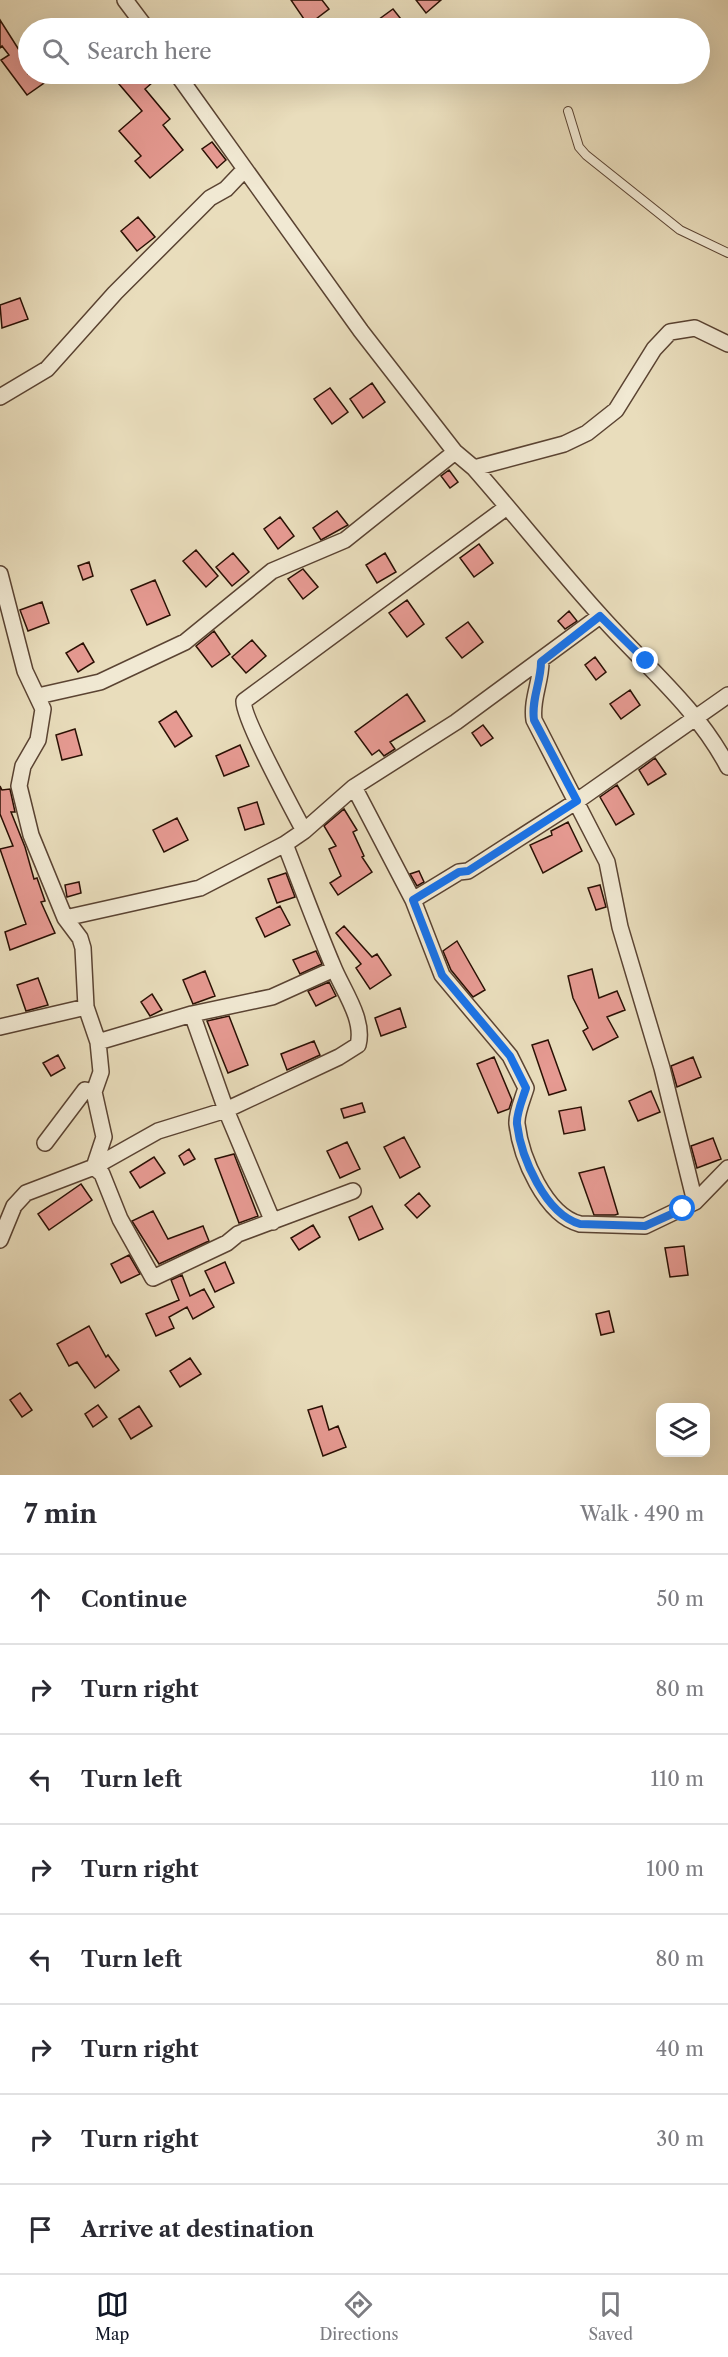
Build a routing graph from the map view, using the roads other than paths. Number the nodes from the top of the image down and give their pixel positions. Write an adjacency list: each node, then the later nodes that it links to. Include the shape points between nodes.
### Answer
1 (125, 0): 2 (street)
2 (138, 18)
3 (184, 84): 5 (street)
4 (568, 111): 6 (lane, via 579,147 586,155 680,230)
5 (245, 169): 8 (street, via 226,189 210,198 115,293 47,369); 9 (street, via 361,331)
6 (728, 253)
7 (728, 344): 10 (street, via 695,328 670,332 654,349 616,410 587,433 564,444)
8 (0, 397)
9 (455, 452): 10 (street); 16 (street, via 345,540 272,571 184,642 100,682)
10 (474, 468): 11 (street)
11 (507, 507): 13 (street); 21 (street, via 244,700 250,723)
12 (0, 574): 16 (street, via 25,671)
13 (600, 616): 14 (street); 17 (street)
14 (541, 662): 19 (street); 20 (street, via 532,707 534,720)
15 (728, 695): 17 (street)
16 (38, 696): 24 (street, via 44,717 38,740 20,773 19,786 31,835)
17 (696, 716): 18 (street); 20 (street)
18 (728, 767)
19 (354, 787): 21 (street); 23 (street)
20 (577, 801): 23 (street, via 468,871 459,872); 36 (street, via 607,862 620,927 662,1068)
21 (304, 831): 22 (street)
22 (285, 844): 24 (street, via 200,888); 25 (street)
23 (413, 900): 36 (street, via 442,975 510,1056 526,1088 517,1123 533,1178 558,1210 580,1224 630,1228 645,1226)
24 (65, 918): 26 (street, via 83,948)
25 (334, 969): 27 (street, via 272,998); 31 (street, via 349,997 358,1045)
26 (86, 1007): 28 (street); 29 (street)
27 (192, 1014): 29 (street); 31 (street)
28 (0, 1027)
29 (98, 1042): 30 (street, via 101,1072)
30 (94, 1092): 32 (street, via 85,1090); 33 (street, via 104,1137)
31 (226, 1110): 33 (street, via 158,1131); 37 (street)
32 (45, 1143)
33 (94, 1167): 37 (street, via 102,1174 120,1220 153,1278 238,1234); 38 (street, via 26,1193 14,1206)
34 (728, 1168): 36 (street)
35 (353, 1191): 37 (street)
36 (695, 1202)
37 (273, 1222)
38 (0, 1240)

